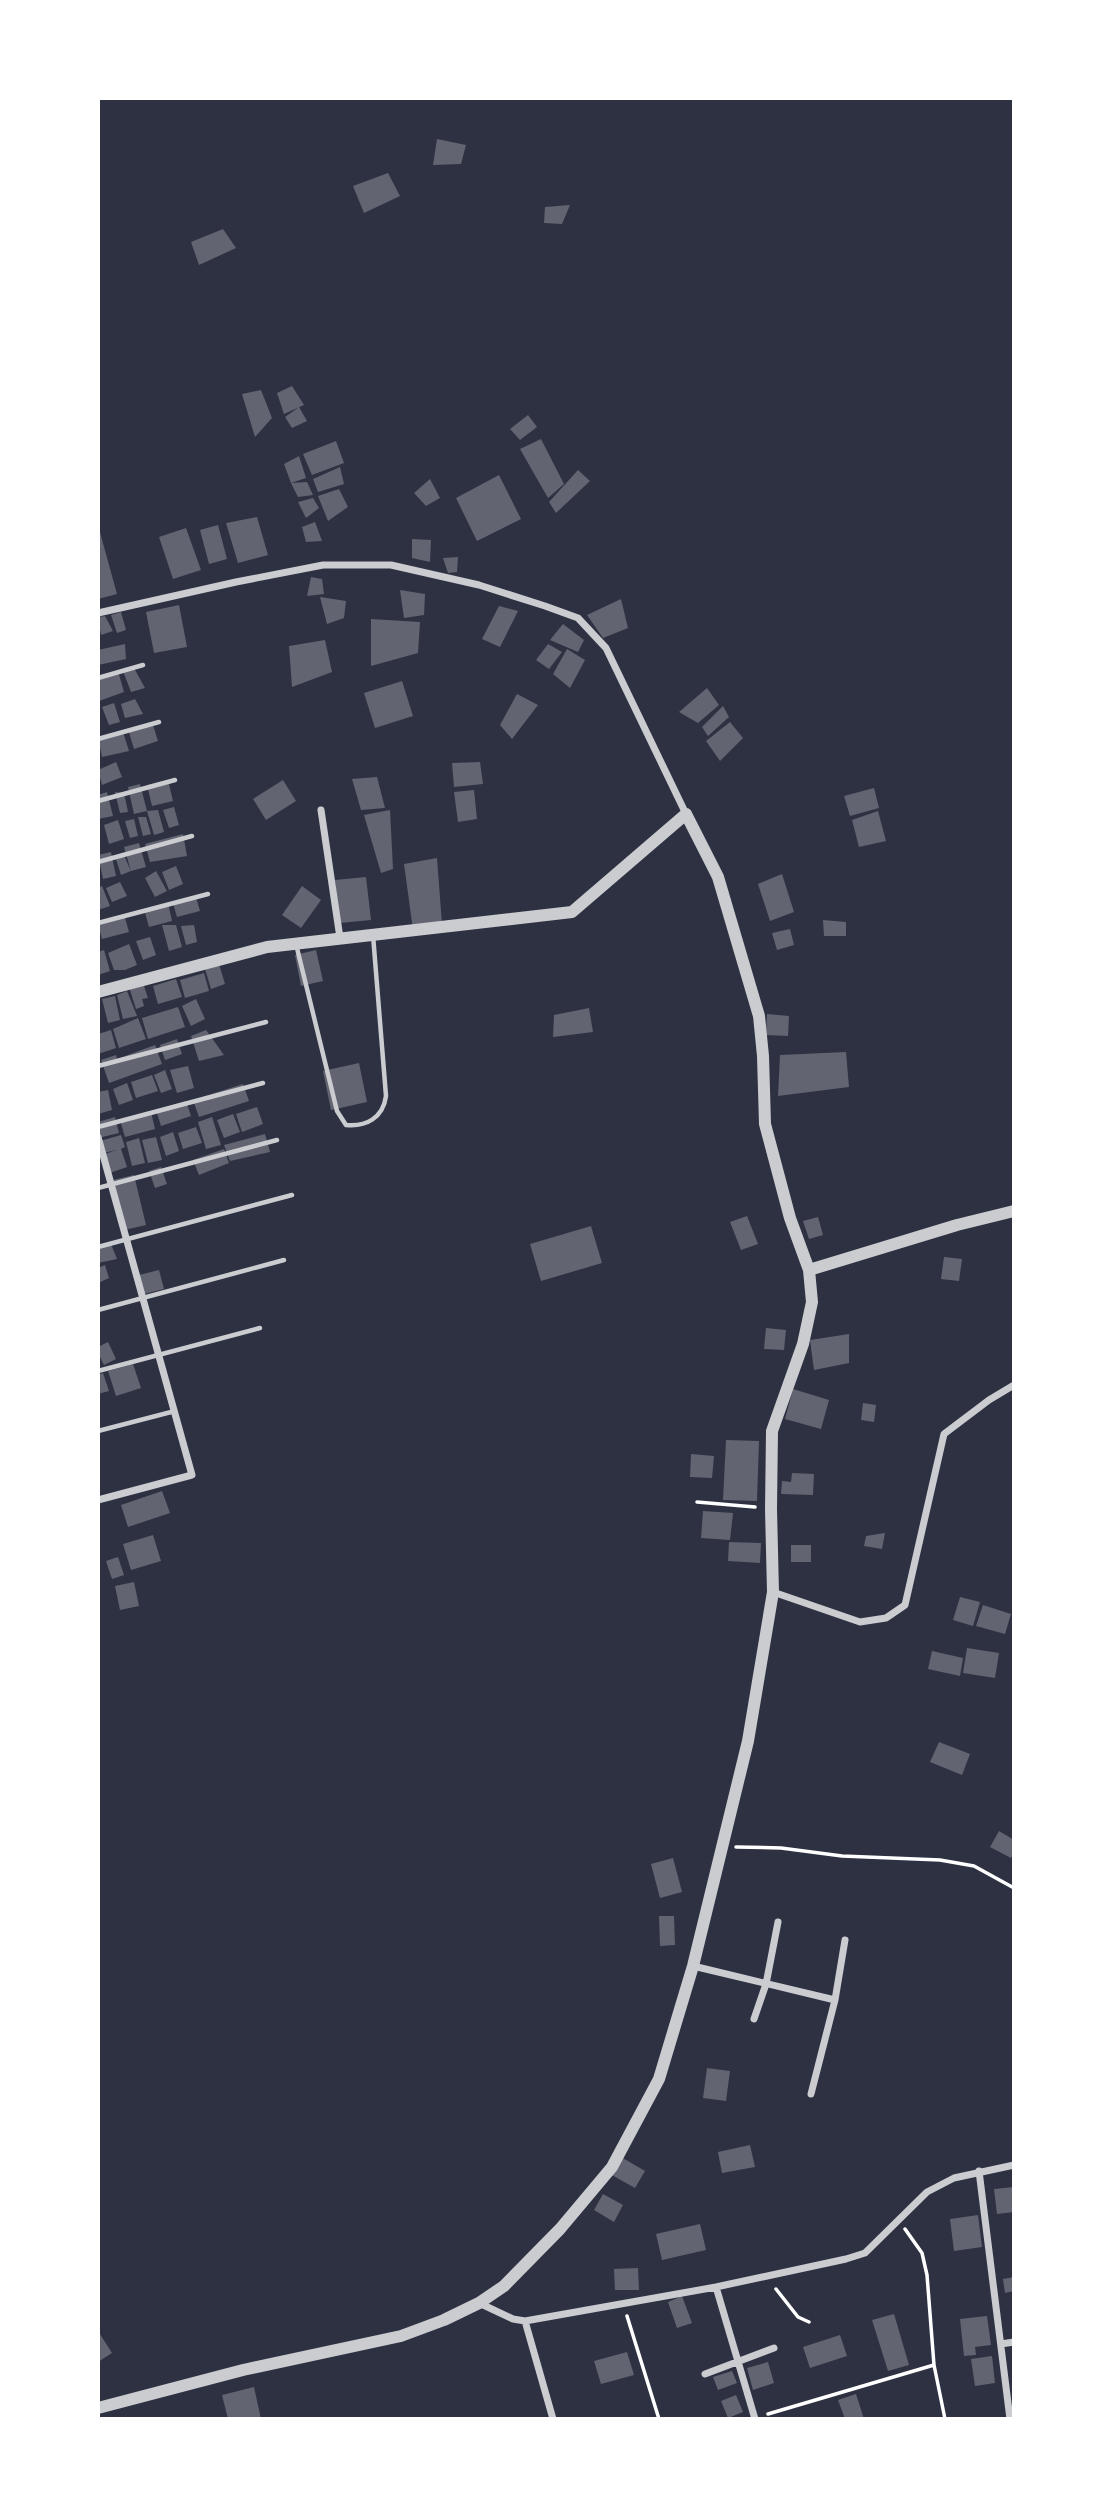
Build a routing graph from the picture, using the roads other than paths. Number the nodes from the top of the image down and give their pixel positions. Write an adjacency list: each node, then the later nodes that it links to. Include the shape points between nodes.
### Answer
1 (98, 613): 9 (street, via 323,565 391,565 545,606 578,618 606,648)
2 (143, 665): 3 (lane)
3 (98, 678)
4 (159, 723): 5 (lane)
5 (98, 739)
6 (175, 779): 7 (lane)
7 (98, 801)
8 (321, 810): 15 (street)
9 (686, 814): 14 (street, via 572,912); 31 (street, via 718,877 759,1016 765,1124 790,1219)
10 (191, 836): 11 (lane)
11 (98, 862)
12 (208, 894): 13 (lane)
13 (98, 923)
14 (373, 934): 15 (street); 16 (lane, via 386,1096 380,1114 360,1127 346,1125 337,1111)
15 (340, 938): 16 (street)
16 (296, 943): 17 (street)
17 (98, 992)
18 (266, 1022): 19 (lane)
19 (98, 1066)
20 (263, 1083): 21 (lane)
21 (98, 1128)
22 (98, 1137): 24 (street)
23 (277, 1140): 24 (lane)
24 (111, 1185): 25 (lane); 28 (street)
25 (98, 1188)
26 (292, 1195): 28 (lane)
27 (1014, 1211): 31 (street)
28 (127, 1240): 29 (lane); 32 (street)
29 (98, 1247)
30 (284, 1260): 32 (lane)
31 (810, 1270): 41 (street, via 812,1302 803,1344 772,1431)
32 (143, 1298): 33 (lane); 35 (street)
33 (98, 1310)
34 (260, 1328): 35 (lane)
35 (159, 1355): 36 (lane); 38 (street)
36 (98, 1371)
37 (1014, 1385): 41 (street, via 944,1434 905,1605 886,1618 860,1622)
38 (175, 1411): 39 (lane); 40 (street, via 192,1475)
39 (98, 1431)
40 (98, 1500)
41 (773, 1592): 44 (street, via 748,1741)
42 (778, 1922): 45 (street)
43 (845, 1940): 46 (street)
44 (693, 1966): 45 (street); 52 (street, via 659,2079 612,2167 560,2229 504,2286)
45 (766, 1983): 46 (street); 47 (street)
46 (835, 2000): 48 (street)
47 (754, 2019)
48 (811, 2094)
49 (1014, 2165): 50 (street)
50 (979, 2171): 51 (street, via 927,2192 865,2253); 55 (street)
51 (716, 2287): 53 (street); 57 (street)
52 (479, 2303): 53 (street); 59 (street, via 401,2336)
53 (526, 2321): 61 (street)
54 (1014, 2342): 55 (street)
55 (1001, 2344): 62 (street)
56 (774, 2348): 57 (street)
57 (739, 2363): 58 (street); 60 (street)
58 (705, 2374)
59 (98, 2408)
60 (755, 2418)
61 (554, 2419)
62 (1010, 2419)

